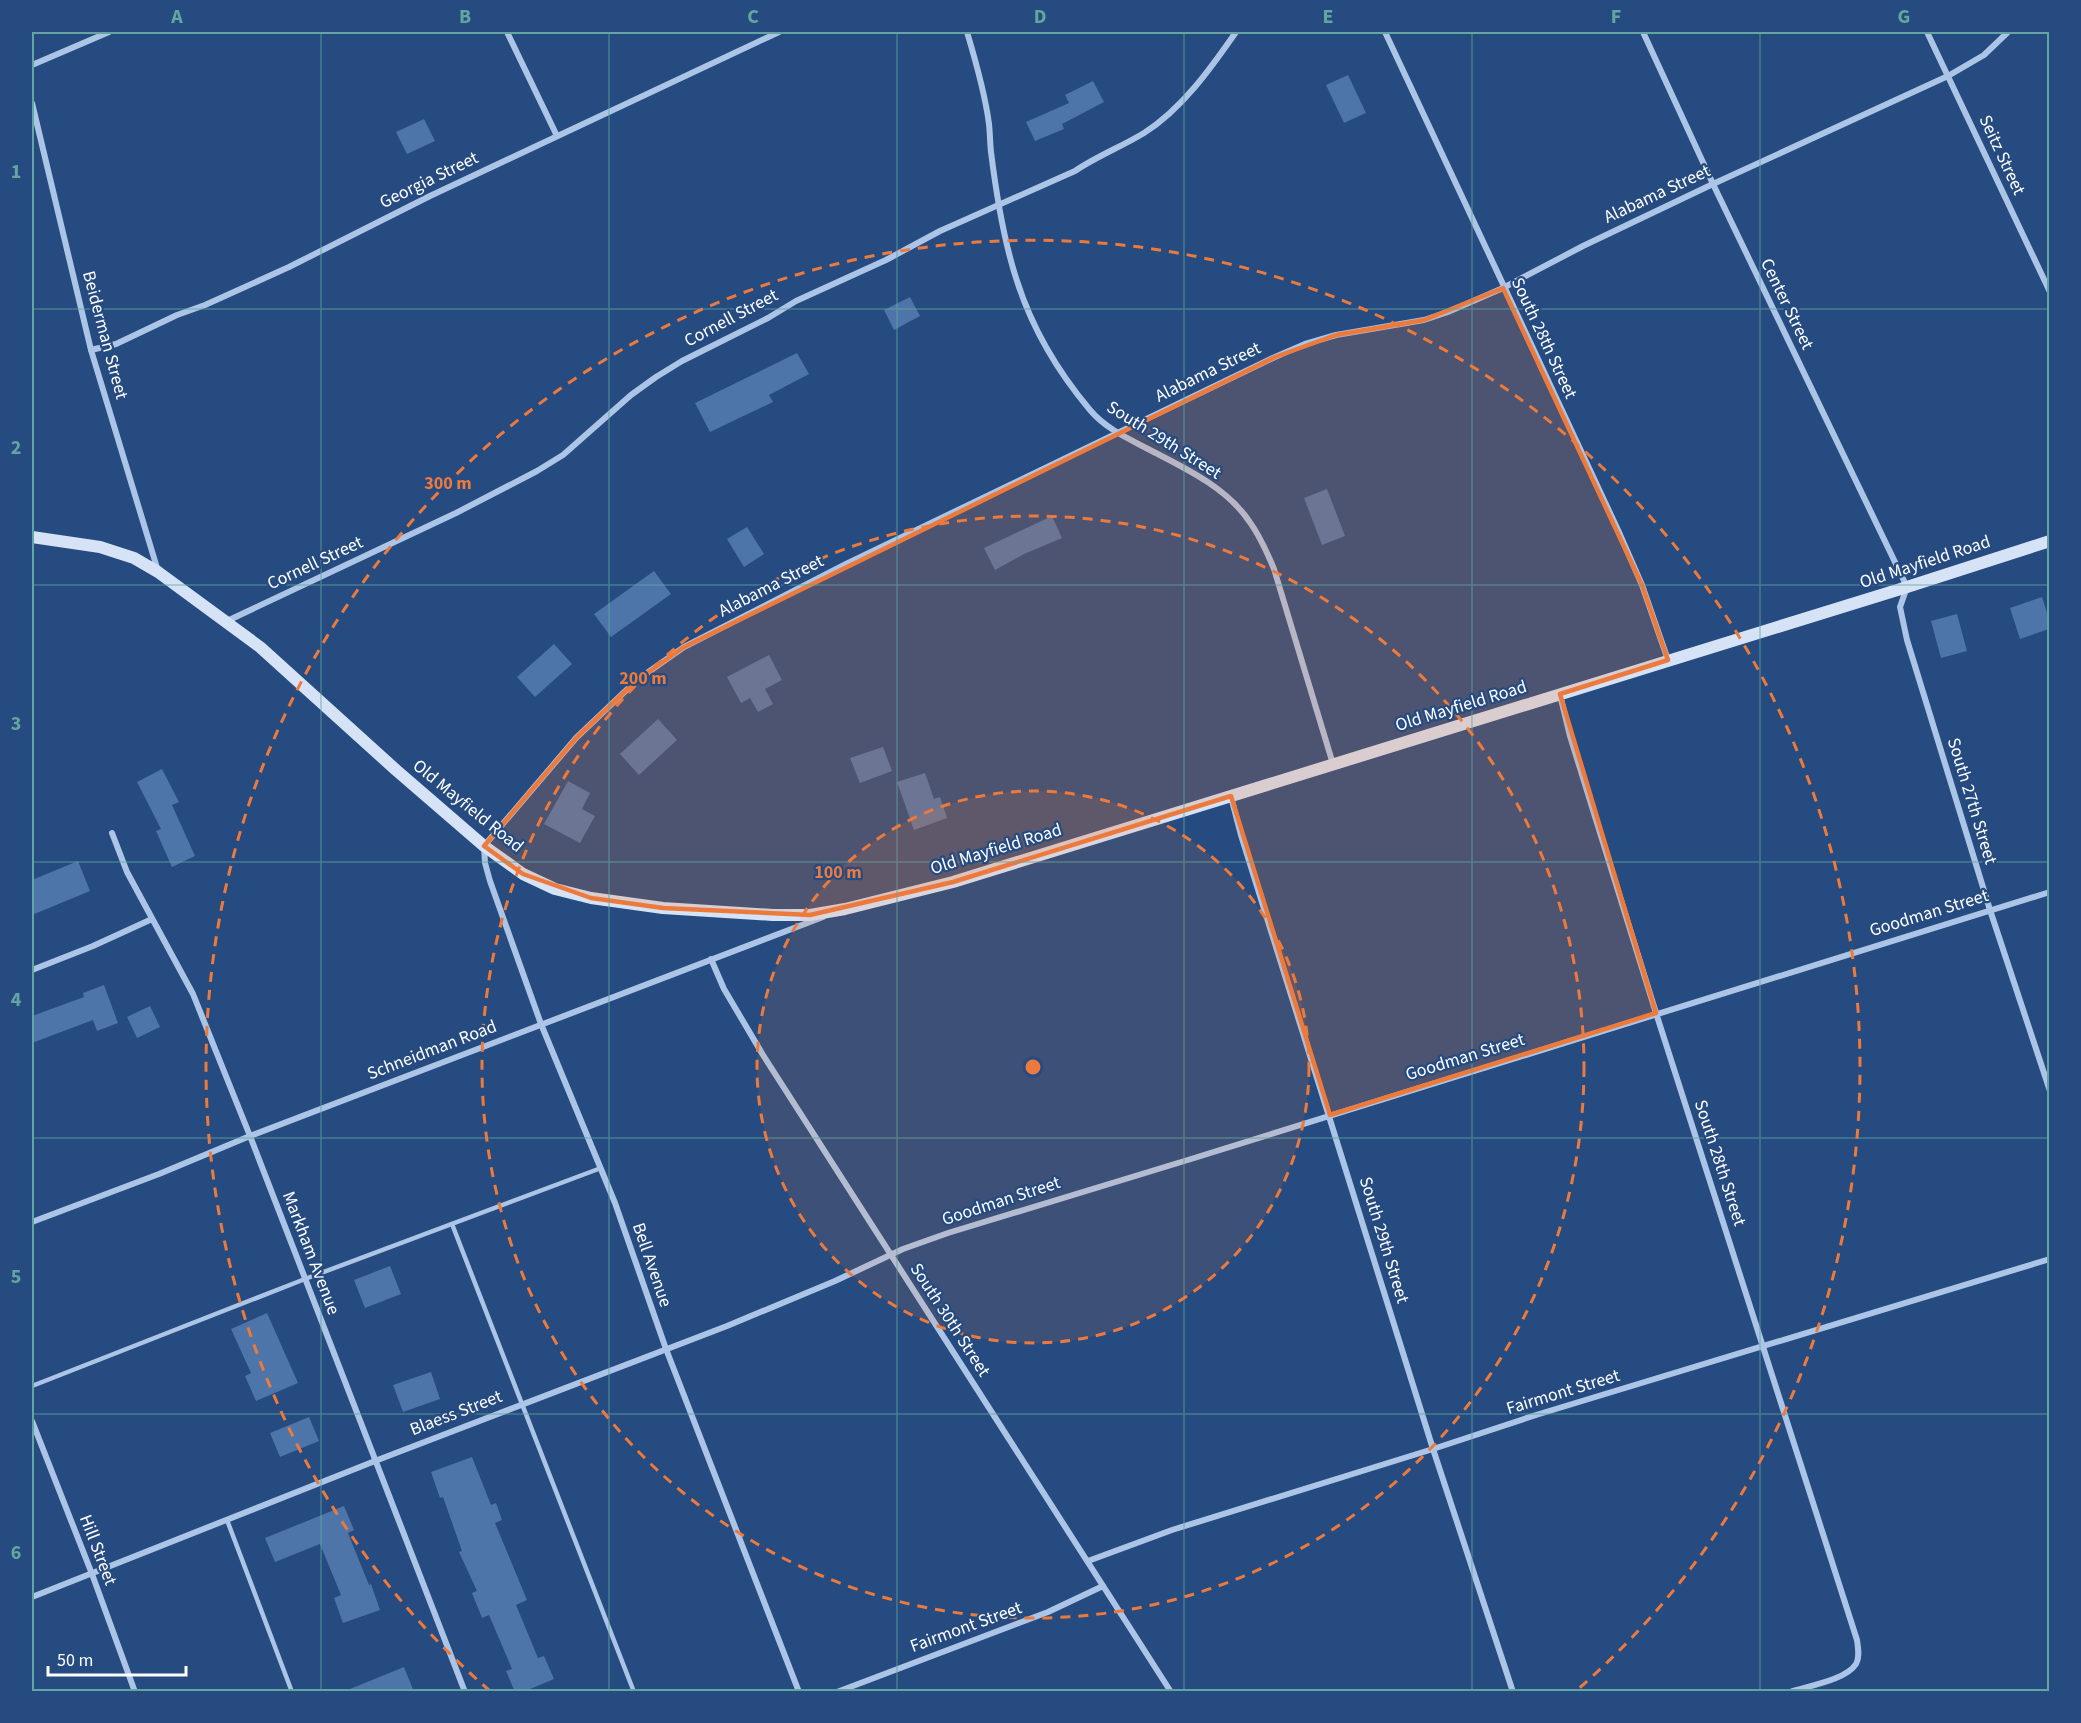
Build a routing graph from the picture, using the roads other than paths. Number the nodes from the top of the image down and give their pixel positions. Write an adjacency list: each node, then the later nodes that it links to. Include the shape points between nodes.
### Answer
1 (109, 32): 10 (street)
2 (507, 32): 13 (street)
3 (779, 32): 13 (street, Georgia Street)
4 (968, 32): 15 (street, South 29th Street, via 989,125)
5 (1236, 32): 15 (street, Cornell Street, via 1186,97 1144,133)
6 (1385, 32): 18 (street, South 28th Street)
7 (1643, 32): 14 (street, Center Street)
8 (1927, 32): 11 (street, Seitz Street)
9 (2008, 32): 11 (street, Alabama Street, via 1984,55)
10 (32, 65)
11 (1948, 76): 14 (street, Alabama Street); 17 (street, Seitz Street)
12 (32, 103): 20 (street, Beiderman Street)
13 (557, 136): 20 (street, Georgia Street, via 289,267 116,344)
14 (1713, 184): 18 (street, Alabama Street); 25 (street, Center Street)
15 (1000, 206): 21 (street, South 29th Street, via 1016,280 1037,332 1083,402); 26 (street, Cornell Street, via 796,300 682,361 631,395 563,455 537,471)
16 (2049, 269): 17 (street)
17 (2041, 273): 19 (street, Seitz Street)
18 (1503, 288): 21 (street, Alabama Street, via 1424,320 1305,344); 27 (street, South 28th Street, via 1623,540)
19 (2049, 292)
20 (91, 350): 24 (street, Beiderman Street)
21 (1117, 433): 29 (street, South 29th Street, via 1209,483 1248,519 1274,569); 32 (street, Alabama Street, via 684,647 637,681 576,738)
22 (32, 537): 24 (main road, Old Mayfield Road, via 100,547 134,558)
23 (2049, 541): 25 (main road, Old Mayfield Road)
24 (158, 572): 26 (main road, Old Mayfield Road)
25 (1907, 587): 27 (main road, Old Mayfield Road); 35 (street, South 27th Street, via 1900,607 1907,640)
26 (227, 621): 32 (main road, Old Mayfield Road, via 261,646)
27 (1668, 660): 28 (main road, Old Mayfield Road)
28 (1560, 694): 29 (main road, Old Mayfield Road); 39 (street, South 28th Street)
29 (1333, 764): 30 (main road, Old Mayfield Road)
30 (1231, 796): 34 (main road, Old Mayfield Road, via 953,882); 42 (street, South 29th Street)
31 (112, 833): 36 (street, Markham Avenue)
32 (484, 846): 34 (main road, Old Mayfield Road, via 523,874 555,889 591,898 663,908 773,915 810,915); 40 (street, Bell Avenue, via 490,881)
33 (2049, 892): 35 (street, Goodman Street)
34 (845, 909): 37 (street, Schneidman Road)
35 (1990, 910): 39 (street, Goodman Street); 41 (street, South 27th Street)
36 (152, 919): 38 (street); 43 (street, Markham Avenue, via 193,994)
37 (711, 959): 40 (street, Schneidman Road); 47 (street, South 30th Street, via 763,1055)
38 (32, 970)
39 (1656, 1013): 42 (street, Goodman Street); 50 (street, South 28th Street)
40 (541, 1024): 43 (street, Schneidman Road); 44 (street, Bell Avenue)
41 (2049, 1091)
42 (1330, 1115): 47 (street, Goodman Street); 55 (street, South 29th Street)
43 (250, 1136): 45 (street, Schneidman Road); 49 (street, Markham Avenue)
44 (601, 1168): 46 (lane); 51 (street, Bell Avenue)
45 (32, 1222)
46 (452, 1224): 49 (lane); 53 (lane)
47 (891, 1254): 51 (street, Blaess Street, via 835,1281); 58 (street, South 30th Street)
48 (2049, 1259): 50 (street, Fairmont Street)
49 (305, 1279): 52 (lane); 56 (street, Markham Avenue)
50 (1762, 1346): 55 (street, Fairmont Street); 70 (street, South 28th Street, via 1859,1652 1849,1672)
51 (666, 1349): 53 (street, Blaess Street); 66 (street, Bell Avenue)
52 (32, 1386)
53 (522, 1404): 56 (street, Blaess Street); 65 (lane)
54 (32, 1421): 59 (street, Hill Street)
55 (1433, 1449): 58 (street, Fairmont Street, via 1172,1530); 69 (street, South 29th Street)
56 (375, 1461): 57 (street, Blaess Street); 64 (street, Markham Avenue)
57 (227, 1520): 59 (street, Blaess Street); 63 (lane)
58 (1088, 1561): 60 (street, South 30th Street)
59 (92, 1574): 61 (street, Blaess Street); 62 (street, Hill Street)
60 (1103, 1586): 67 (street, Fairmont Street, via 1048,1612); 68 (street, South 30th Street)
61 (32, 1597)
62 (135, 1692)
63 (292, 1692)
64 (465, 1692)
65 (634, 1692)
66 (799, 1692)
67 (837, 1692)
68 (1171, 1692)
69 (1513, 1692)
70 (1790, 1692)

